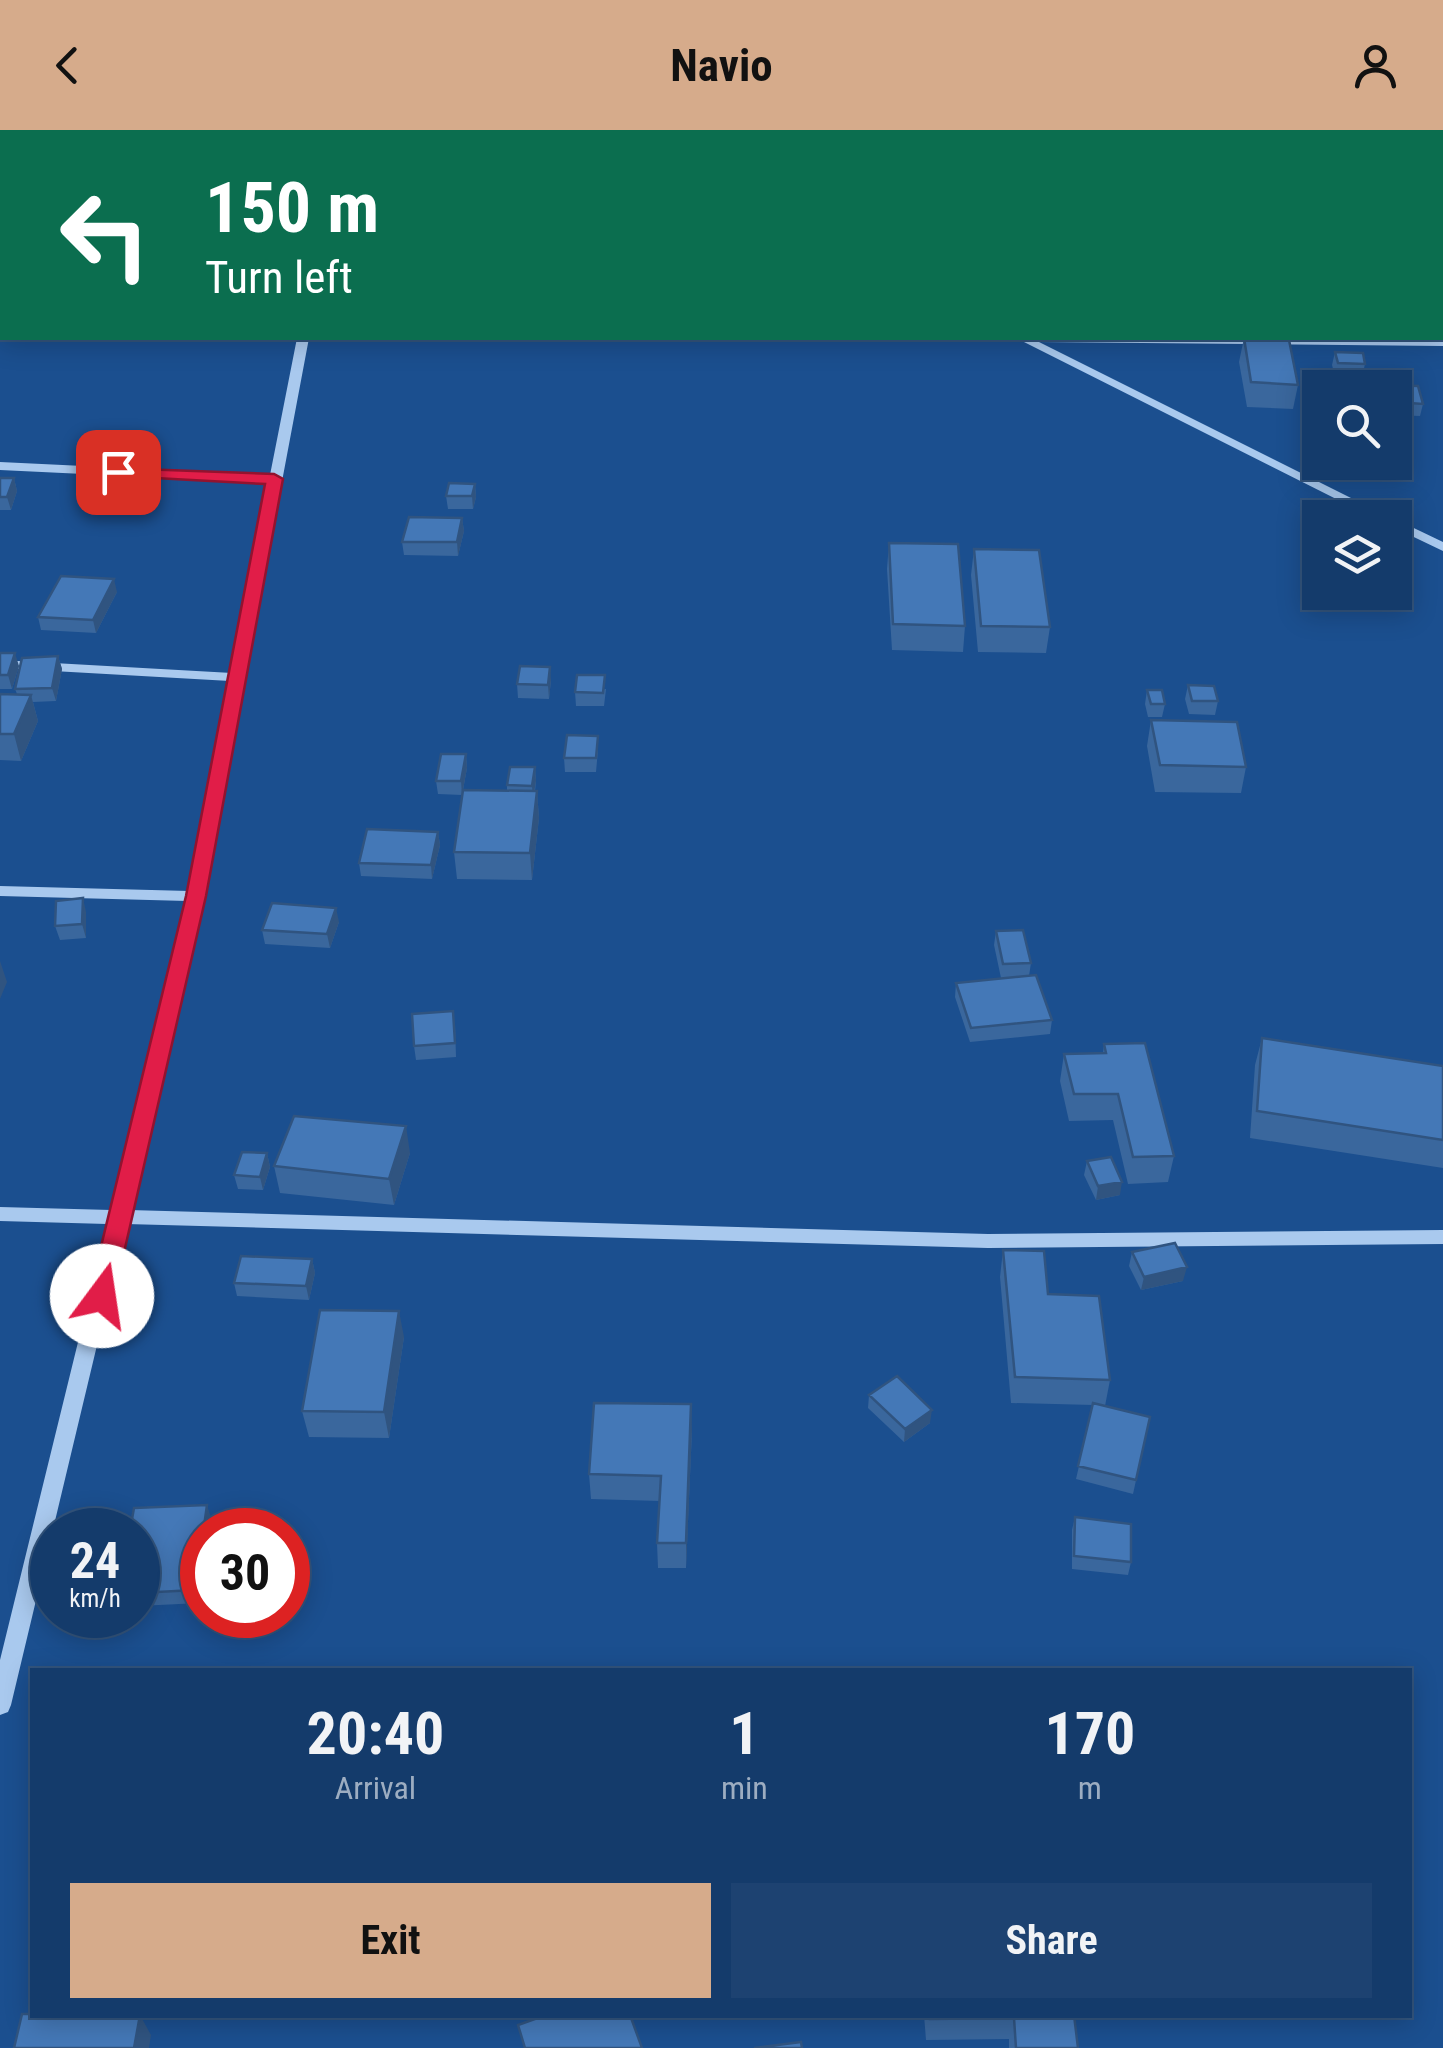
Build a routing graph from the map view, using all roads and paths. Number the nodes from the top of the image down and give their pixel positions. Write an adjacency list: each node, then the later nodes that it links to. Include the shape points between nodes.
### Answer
1 (303, 340): 6 (street)
2 (1027, 340): 7 (street)
3 (1233, 340): 4 (street)
4 (1443, 342)
5 (0, 466): 6 (street)
6 (274, 479): 11 (street)
7 (1349, 500)
8 (1412, 530): 9 (street)
9 (1443, 546)
10 (0, 664): 11 (street)
11 (234, 678): 13 (street)
12 (0, 891): 13 (street)
13 (196, 896): 15 (street)
14 (0, 1214): 15 (street)
15 (121, 1218): 16 (street, via 988,1241); 17 (street)
16 (1443, 1237)
17 (3, 1680): 18 (street)
18 (0, 1705)

